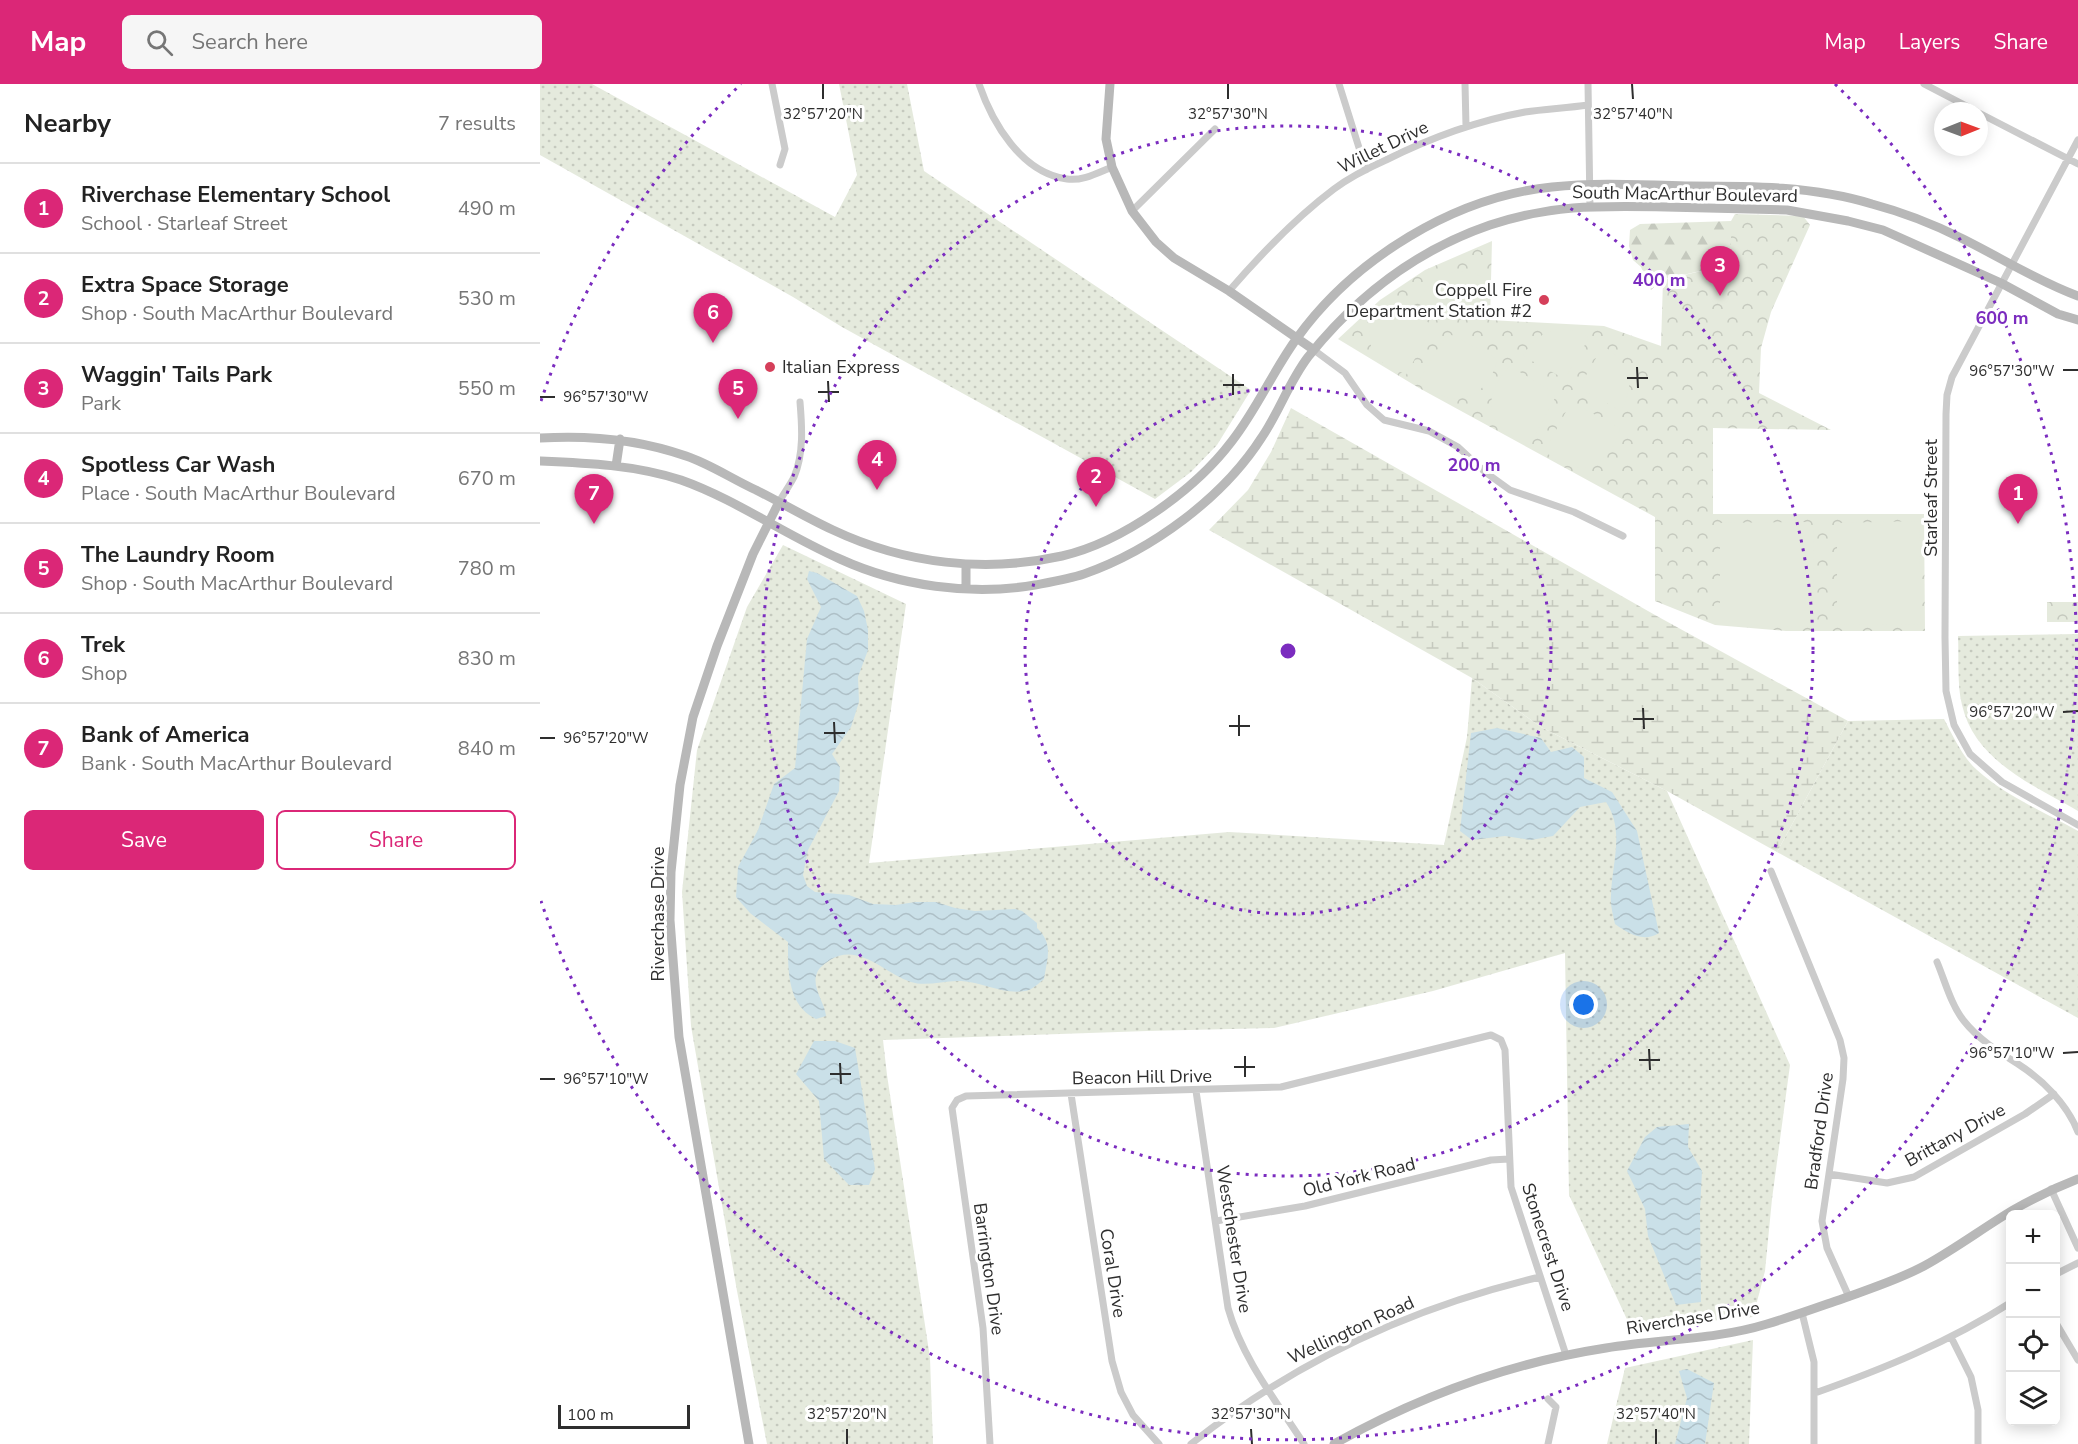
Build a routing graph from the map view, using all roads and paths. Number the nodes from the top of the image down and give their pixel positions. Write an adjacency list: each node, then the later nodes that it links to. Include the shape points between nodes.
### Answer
1 (772, 84): 16 (street, via 785,149)
2 (979, 84): 17 (street, via 1001,133 1042,171 1067,179 1089,177)
3 (1110, 84): 17 (main road, via 1106,139)
4 (1339, 84): 18 (street)
5 (1465, 84): 11 (street)
6 (1588, 84): 9 (street)
7 (1924, 84): 8 (street)
8 (1958, 102)
9 (1588, 105): 11 (street, Willet Drive, via 1524,112); 19 (street)
10 (1988, 118): 14 (street)
11 (1466, 126): 18 (street, Willet Drive)
12 (1215, 129): 21 (street)
13 (2078, 140): 14 (street, Starleaf Street)
14 (2068, 159): 15 (street); 22 (street, Starleaf Street)
15 (2078, 164)
16 (780, 165)
17 (1112, 167): 21 (main road)
18 (1366, 170): 24 (street, Willet Drive, via 1294,222)
19 (1590, 185): 20 (street); 22 (main road, South MacArthur Boulevard, via 1750,187 1836,195 1916,219); 27 (main road, South MacArthur Boulevard, via 1549,187 1507,196 1466,208 1430,225 1346,282)
20 (1590, 206): 23 (main road, South MacArthur Boulevard, via 1817,214 1882,230); 28 (main road, South MacArthur Boulevard, via 1522,216 1442,245 1358,302)
21 (1132, 211): 24 (main road, via 1174,258)
22 (2011, 264): 23 (street, Starleaf Street); 25 (main road, South MacArthur Boulevard)
23 (2001, 283): 26 (main road, South MacArthur Boulevard, via 2058,314); 39 (street, Starleaf Street, via 1952,376 1947,395 1946,691 1954,725 1970,754 2002,782)
24 (1229, 291): 27 (main road)
25 (2078, 296)
26 (2078, 320)
27 (1297, 338): 28 (main road); 37 (main road, South MacArthur Boulevard, via 1226,448 1196,480 1146,518 1067,555 1014,564)
28 (1314, 351): 36 (street, via 1345,373 1367,405 1384,420 1429,431 1458,447 1510,490 1574,512); 38 (main road, South MacArthur Boulevard, via 1241,465 1219,489 1164,534 1083,574 1033,586)
29 (800, 402): 34 (street, Riverchase Drive, via 802,434 798,465)
30 (540, 438): 31 (main road, South MacArthur Boulevard)
31 (620, 439): 33 (main road); 34 (main road, South MacArthur Boulevard, via 697,460)
32 (540, 461): 33 (main road, South MacArthur Boulevard)
33 (615, 466): 35 (main road, South MacArthur Boulevard, via 683,481)
34 (779, 502): 35 (main road, Riverchase Drive); 37 (main road, South MacArthur Boulevard, via 875,548)
35 (769, 523): 38 (main road, South MacArthur Boulevard, via 877,574); 67 (main road, Riverchase Drive, via 753,554 693,717 677,812 670,911 679,1037)
36 (1623, 536)
37 (966, 565): 38 (main road)
38 (966, 588)
39 (2078, 825)
40 (1771, 871): 49 (street, Bradford Drive, via 1844,1058)
41 (1937, 962): 45 (street, via 1963,1020 1995,1050)
42 (1500, 1040): 43 (street, Beacon Hill Drive, via 1491,1035 1480,1037 1281,1087); 48 (street, Stonecrest Drive, via 1505,1050)
43 (1196, 1091): 44 (street, Beacon Hill Drive); 52 (street, Westchester Drive)
44 (1071, 1094): 46 (street, Beacon Hill Drive, via 966,1096); 69 (street, Coral Drive, via 1112,1361 1133,1415)
45 (2054, 1094): 47 (street); 49 (street, Brittany Drive, via 1914,1177 1887,1183)
46 (957, 1100): 68 (street, Barrington Drive, via 952,1108 983,1328)
47 (2078, 1132)
48 (1509, 1159): 52 (street, Old York Road, via 1491,1160 1305,1206); 56 (street, Stonecrest Drive, via 1511,1188)
49 (1829, 1174): 57 (street, Bradford Drive, via 1822,1221 1824,1235)
50 (2078, 1179): 51 (main road, Riverchase Drive)
51 (2051, 1189): 53 (street); 57 (main road, Riverchase Drive, via 1926,1265)
52 (1216, 1221): 64 (street, Westchester Drive, via 1234,1328)
53 (2078, 1248)
54 (2078, 1263): 55 (street)
55 (2060, 1272)
56 (1540, 1278): 62 (street, Stonecrest Drive); 64 (street, Wellington Road, via 1455,1300 1388,1325)
57 (1849, 1297): 59 (main road, Riverchase Drive)
58 (2006, 1305): 61 (street)
59 (1802, 1313): 62 (main road, Riverchase Drive, via 1765,1325 1702,1337); 65 (street, via 1810,1337)
60 (2060, 1331): 63 (street)
61 (1951, 1337): 65 (street); 75 (street, via 1971,1377 1978,1410)
62 (1566, 1354): 72 (main road, Riverchase Drive, via 1462,1383 1376,1420)
63 (2078, 1360)
64 (1268, 1388): 70 (street, Wellington Road); 71 (street, Westchester Drive)
65 (1815, 1393): 74 (street)
66 (1548, 1399): 73 (street, via 1556,1407)
67 (749, 1444)
68 (990, 1444)
69 (1159, 1444)
70 (1191, 1444)
71 (1304, 1444)
72 (1334, 1444)
73 (1548, 1444)
74 (1814, 1444)
75 (1978, 1444)

